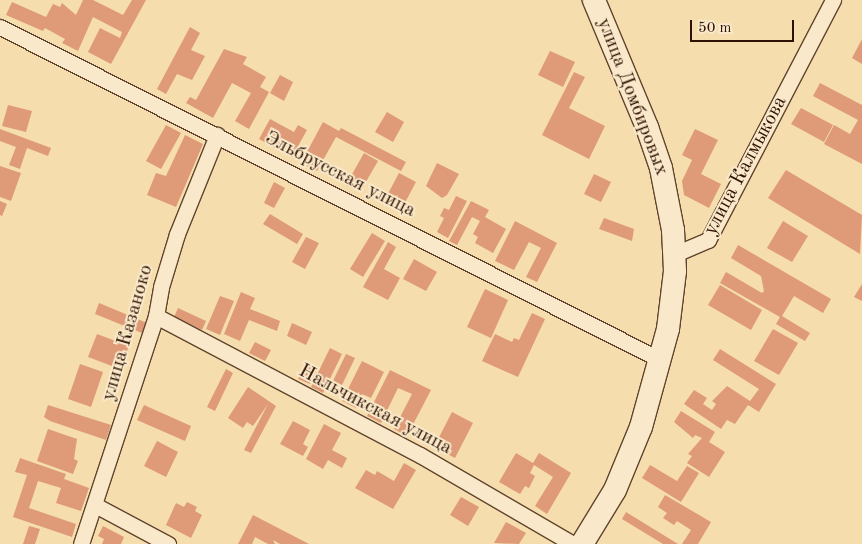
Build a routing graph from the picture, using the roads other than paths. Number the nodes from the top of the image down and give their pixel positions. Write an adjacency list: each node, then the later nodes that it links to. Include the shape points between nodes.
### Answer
1 (594, 0): 5 (street, улица Домбировых, via 661,168 670,203)
2 (833, 0): 5 (street, улица Калмыкова, via 708,240)
3 (0, 27): 4 (street, Эльбрусская улица)
4 (217, 135): 6 (street, улица Казаноко, via 177,234); 7 (street, Эльбрусская улица)
5 (675, 254): 7 (street, via 672,306)
6 (156, 316): 8 (street, улица Казаноко); 11 (street, Нальчикская улица, via 420,455)
7 (661, 360): 12 (street, via 624,470)
8 (95, 505): 9 (street, улица Казаноко); 10 (street)
9 (82, 544)
10 (168, 544)
11 (573, 544)
12 (582, 544)

